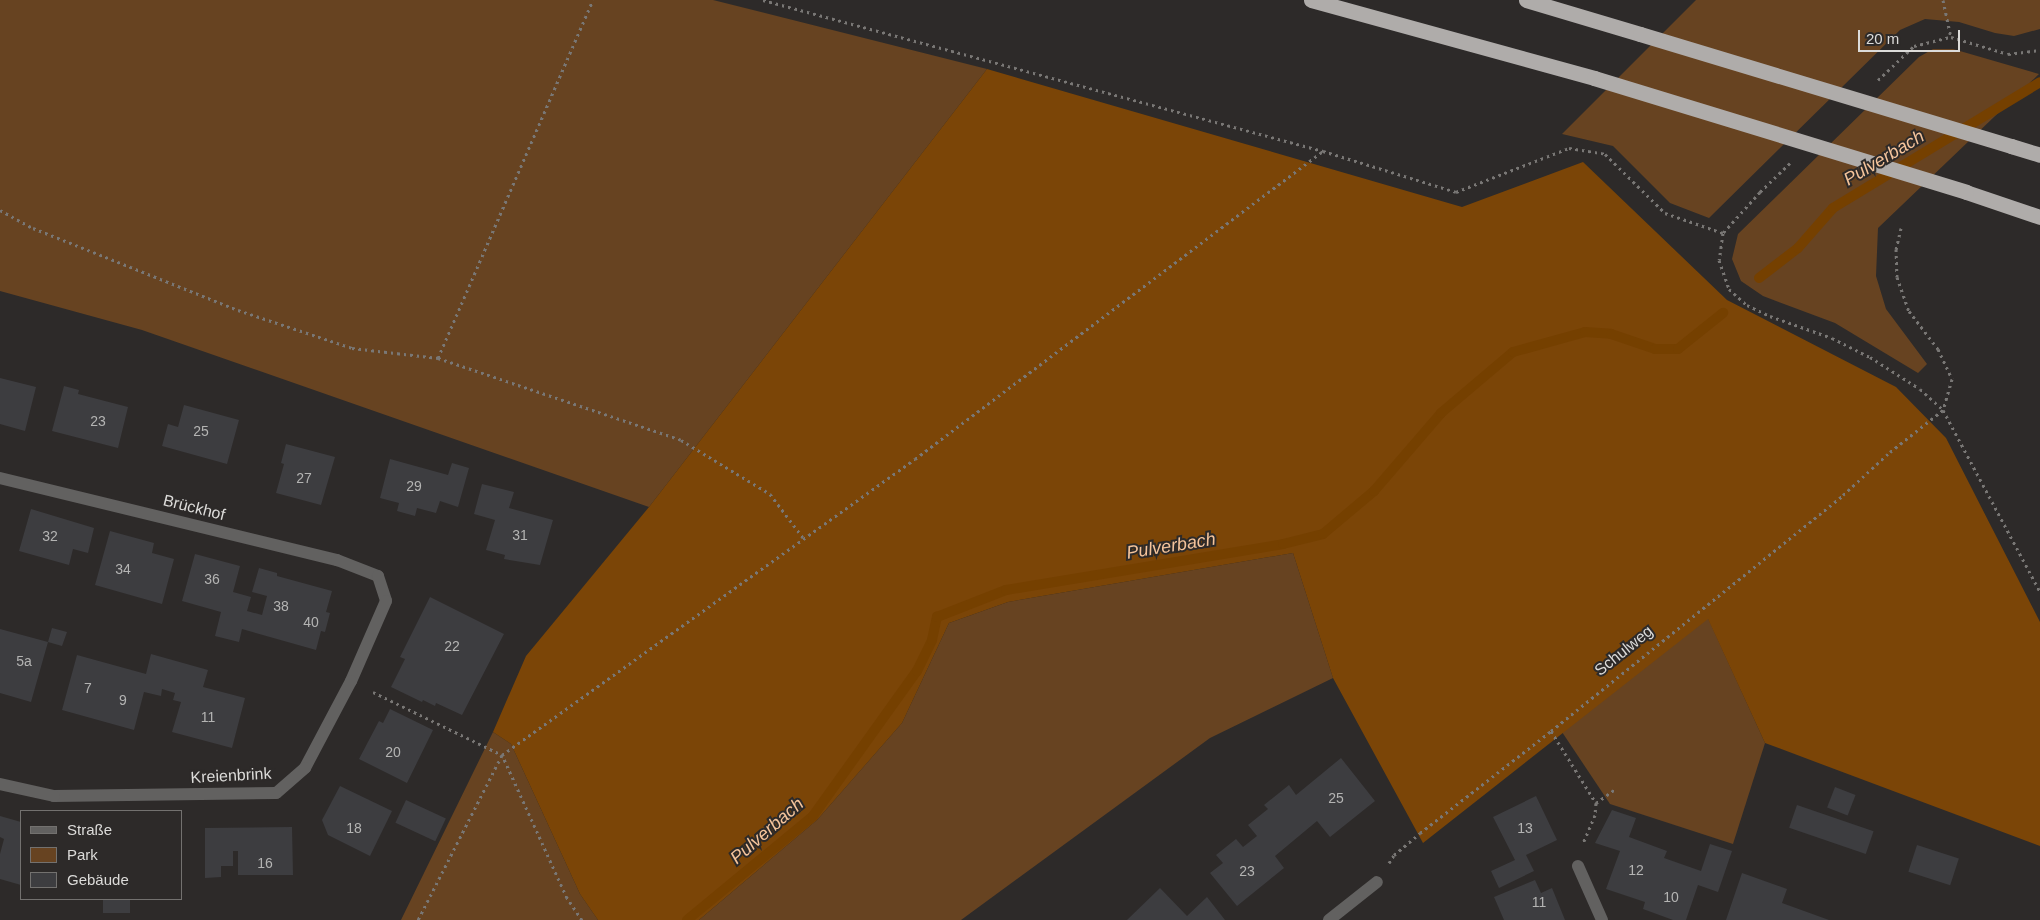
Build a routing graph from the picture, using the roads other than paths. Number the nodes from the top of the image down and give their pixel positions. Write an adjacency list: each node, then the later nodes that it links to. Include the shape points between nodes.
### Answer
1 (1311, 0): 4 (highway, bridge, via 1594,78)
2 (1526, 0): 3 (highway, bridge)
3 (2040, 155)
4 (2040, 217)
5 (0, 478): 6 (street, Brückhof, via 337,560)
6 (378, 576): 7 (street, Kreienbrink, via 386,601 351,681 305,768 276,793 54,796)
7 (0, 784)
8 (1578, 866): 11 (street)
9 (1377, 882): 10 (street)
10 (1329, 920)
11 (1602, 920)

